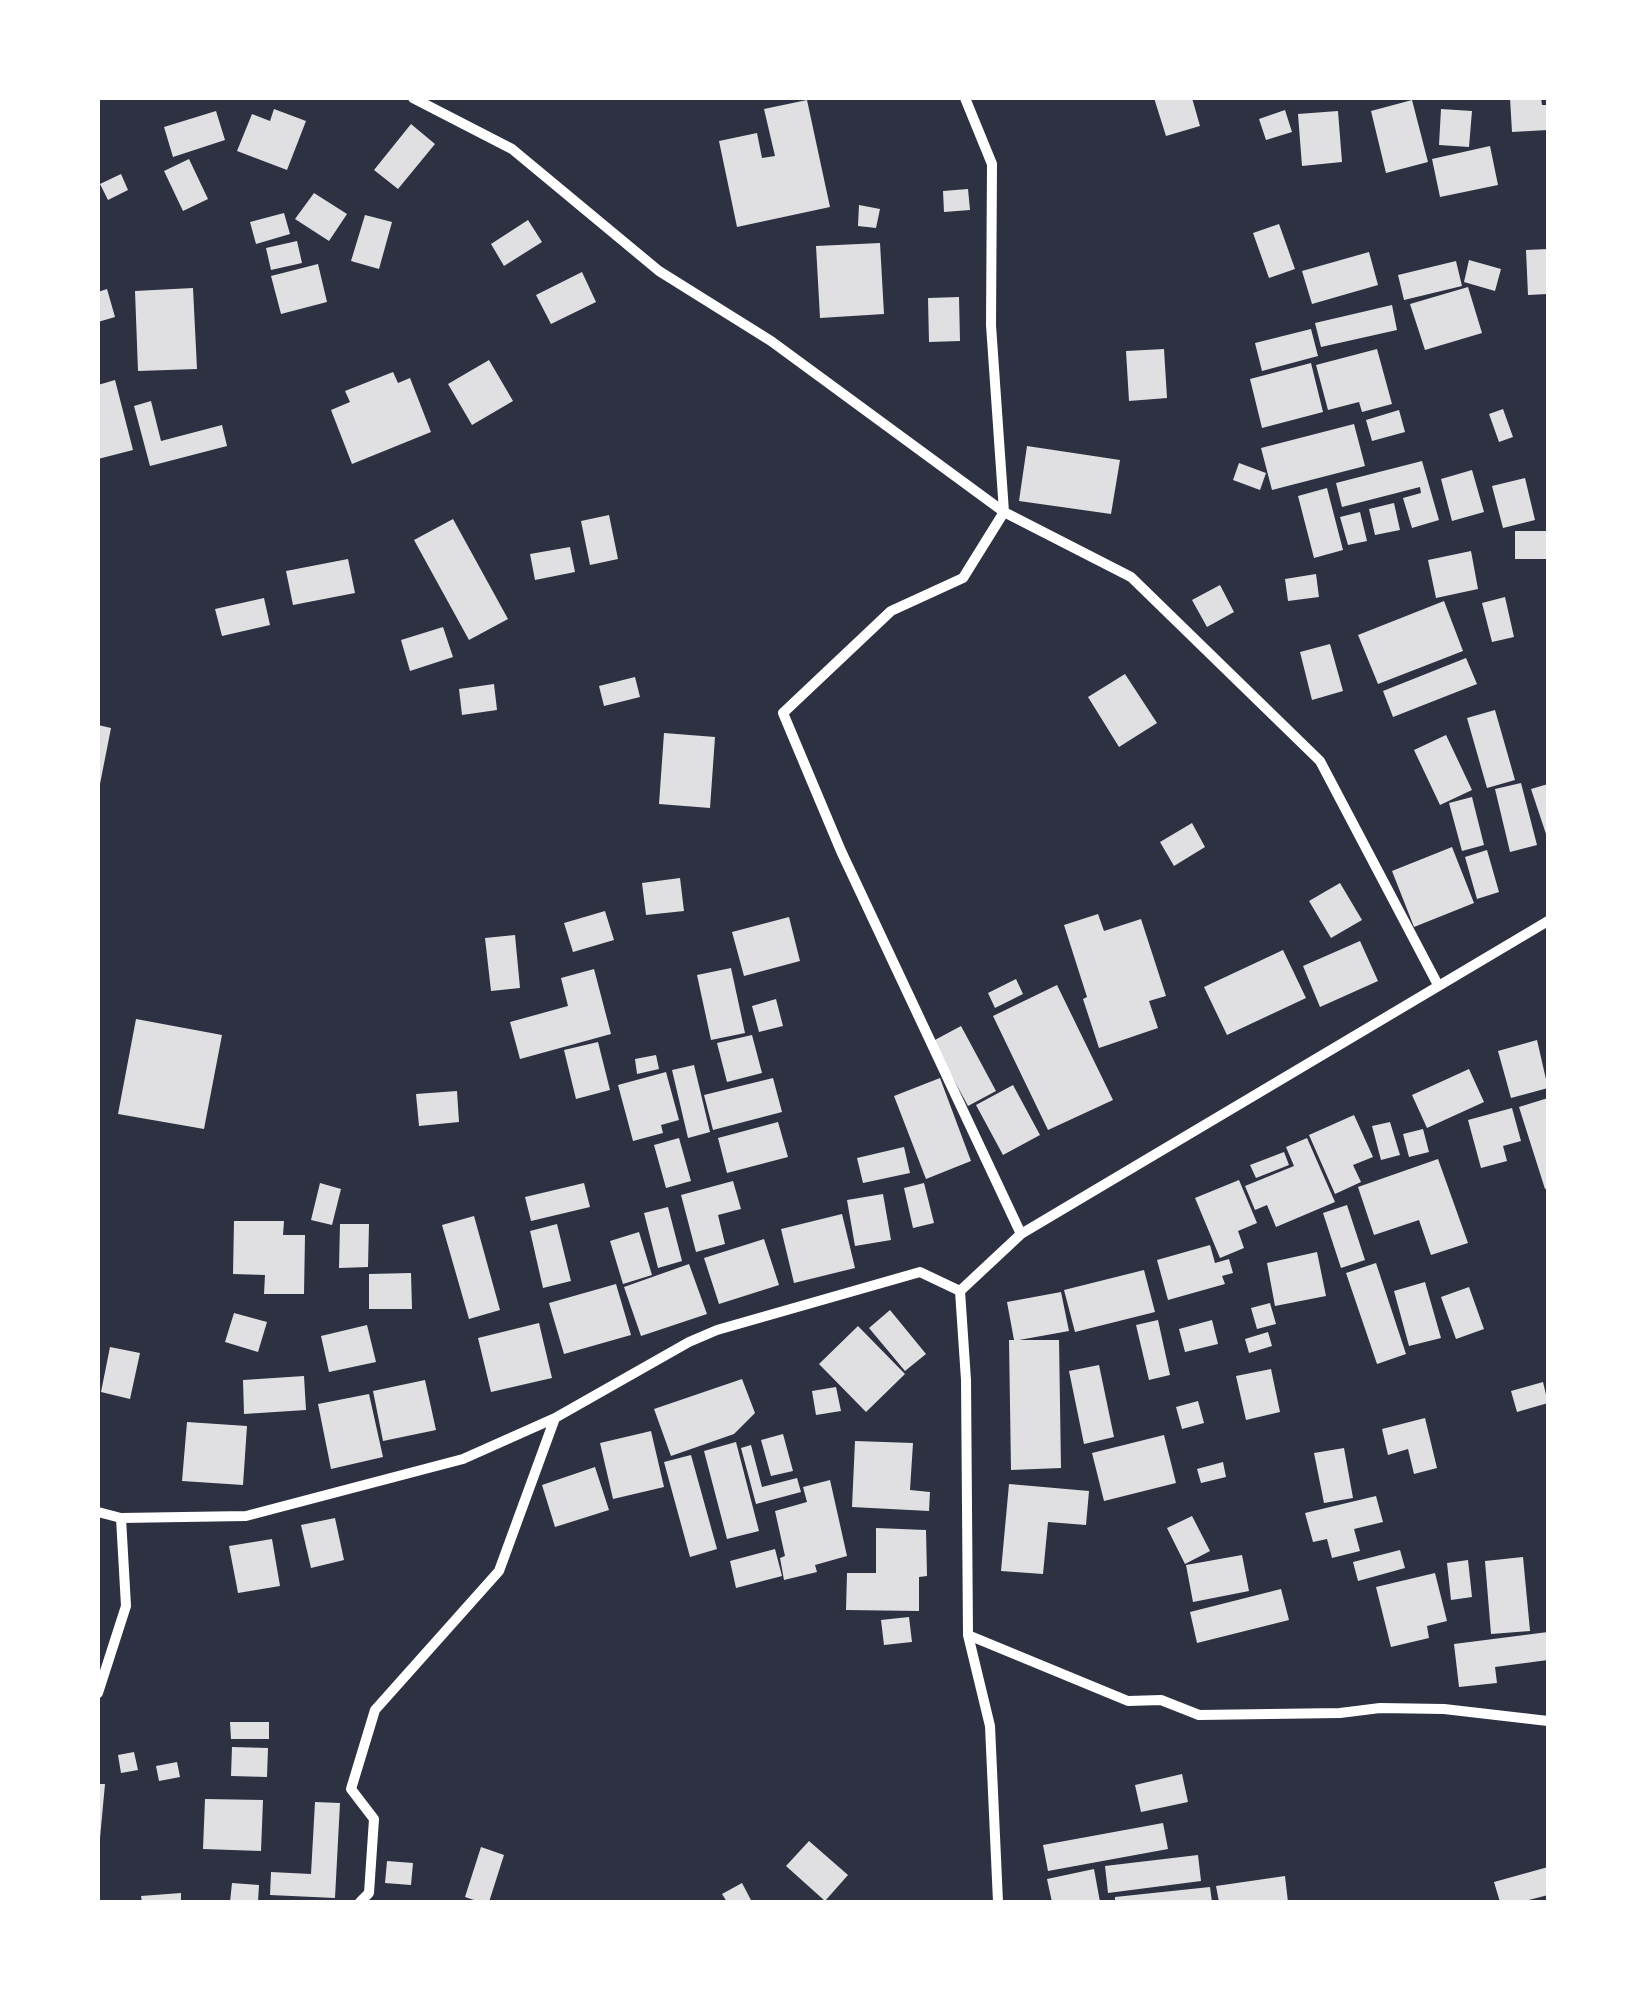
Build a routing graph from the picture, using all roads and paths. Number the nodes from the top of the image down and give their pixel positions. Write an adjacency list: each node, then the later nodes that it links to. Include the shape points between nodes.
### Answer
1 (413, 98): 3 (street, via 512,149 658,271 771,341)
2 (965, 98): 3 (street, via 992,164 990,325)
3 (1004, 512): 5 (street, via 1131,578 1320,761); 6 (street, via 963,578 891,611 784,714)
4 (1548, 921): 5 (street)
5 (1438, 985): 6 (street)
6 (1021, 1234): 7 (street)
7 (960, 1291): 8 (street, via 920,1272 717,1330); 11 (street)
8 (556, 1418): 10 (street, via 463,1459 246,1516); 14 (street, via 499,1571 375,1710 351,1789 374,1819 369,1893)
9 (98, 1512): 10 (street)
10 (121, 1518): 12 (street, via 126,1606)
11 (968, 1634): 13 (street, via 1128,1701 1161,1700 1199,1715 1380,1708); 15 (street, via 990,1726)
12 (98, 1694)
13 (1548, 1720)
14 (360, 1902)
15 (998, 1902)

